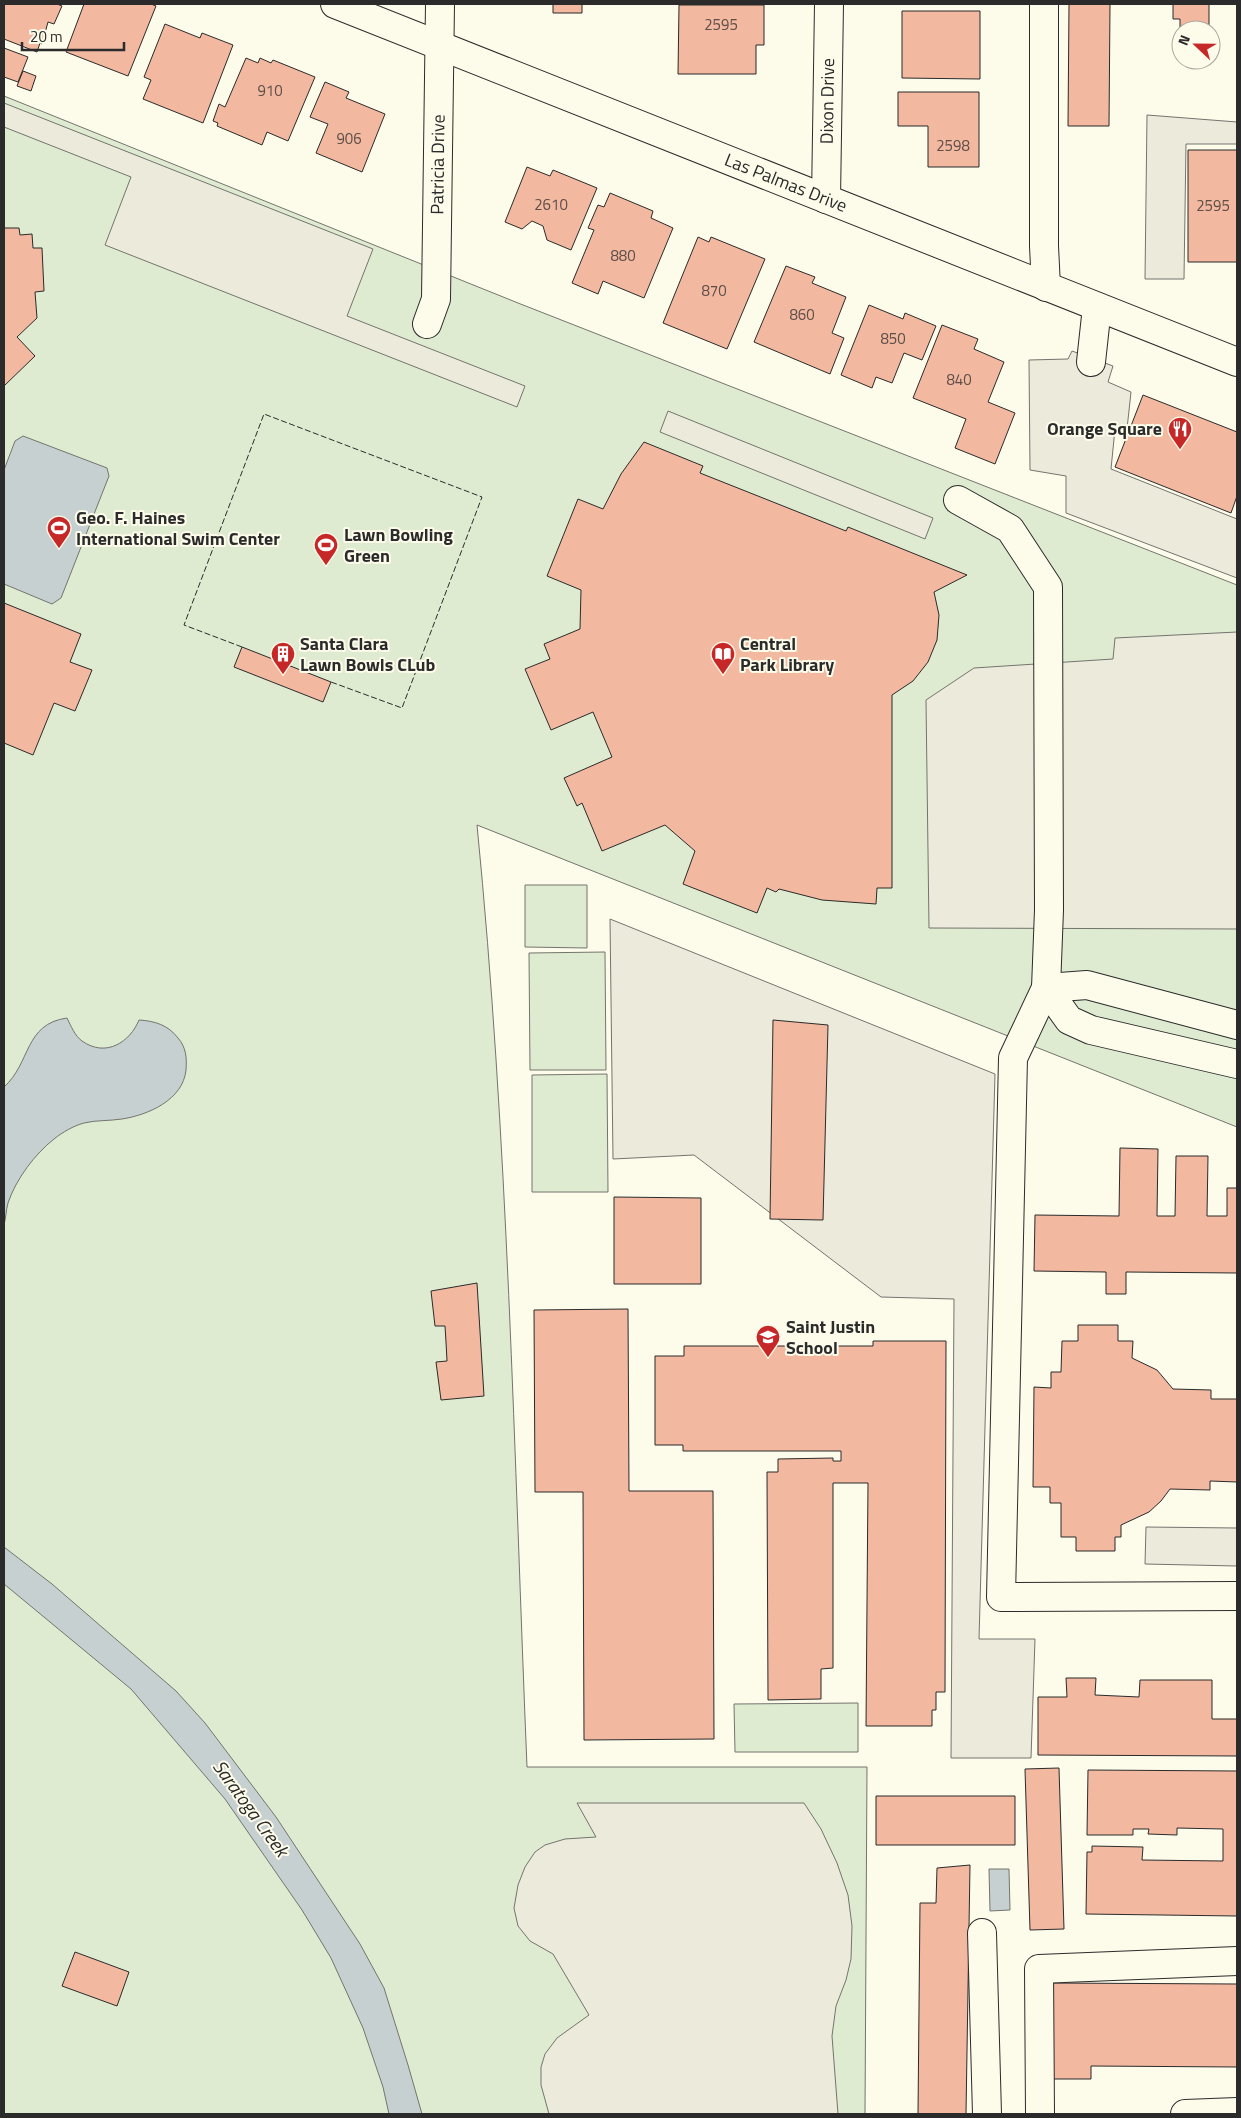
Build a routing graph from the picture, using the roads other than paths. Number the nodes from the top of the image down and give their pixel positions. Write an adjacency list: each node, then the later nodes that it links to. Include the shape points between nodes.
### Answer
1 (335, 4): 5 (street, Las Palmas Drive)
2 (440, 4): 5 (street, Patricia Drive)
3 (828, 4): 6 (street, Dixon Drive)
4 (1044, 4): 7 (street)
5 (439, 46): 6 (street, Las Palmas Drive); 9 (street, Patricia Drive, via 436,299)
6 (826, 199): 7 (street, Las Palmas Drive)
7 (1046, 287): 8 (street, Las Palmas Drive)
8 (1098, 307): 10 (street); 11 (street, Las Palmas Drive)
9 (427, 324)
10 (1091, 362)
11 (1237, 362)
12 (958, 500): 13 (street, via 1010,529 1048,586 1049,900)
13 (1046, 988): 14 (street, via 1087,985); 15 (street, via 1069,1020 1091,1030); 16 (street, via 1013,1058 1001,1597)
14 (1237, 1025)
15 (1237, 1064)
16 (1237, 1596)
17 (982, 1933): 20 (street)
18 (1237, 1961): 21 (street, via 1039,1969)
19 (1237, 2112): 22 (street)
20 (987, 2114)
21 (1040, 2114)
22 (1186, 2114)

